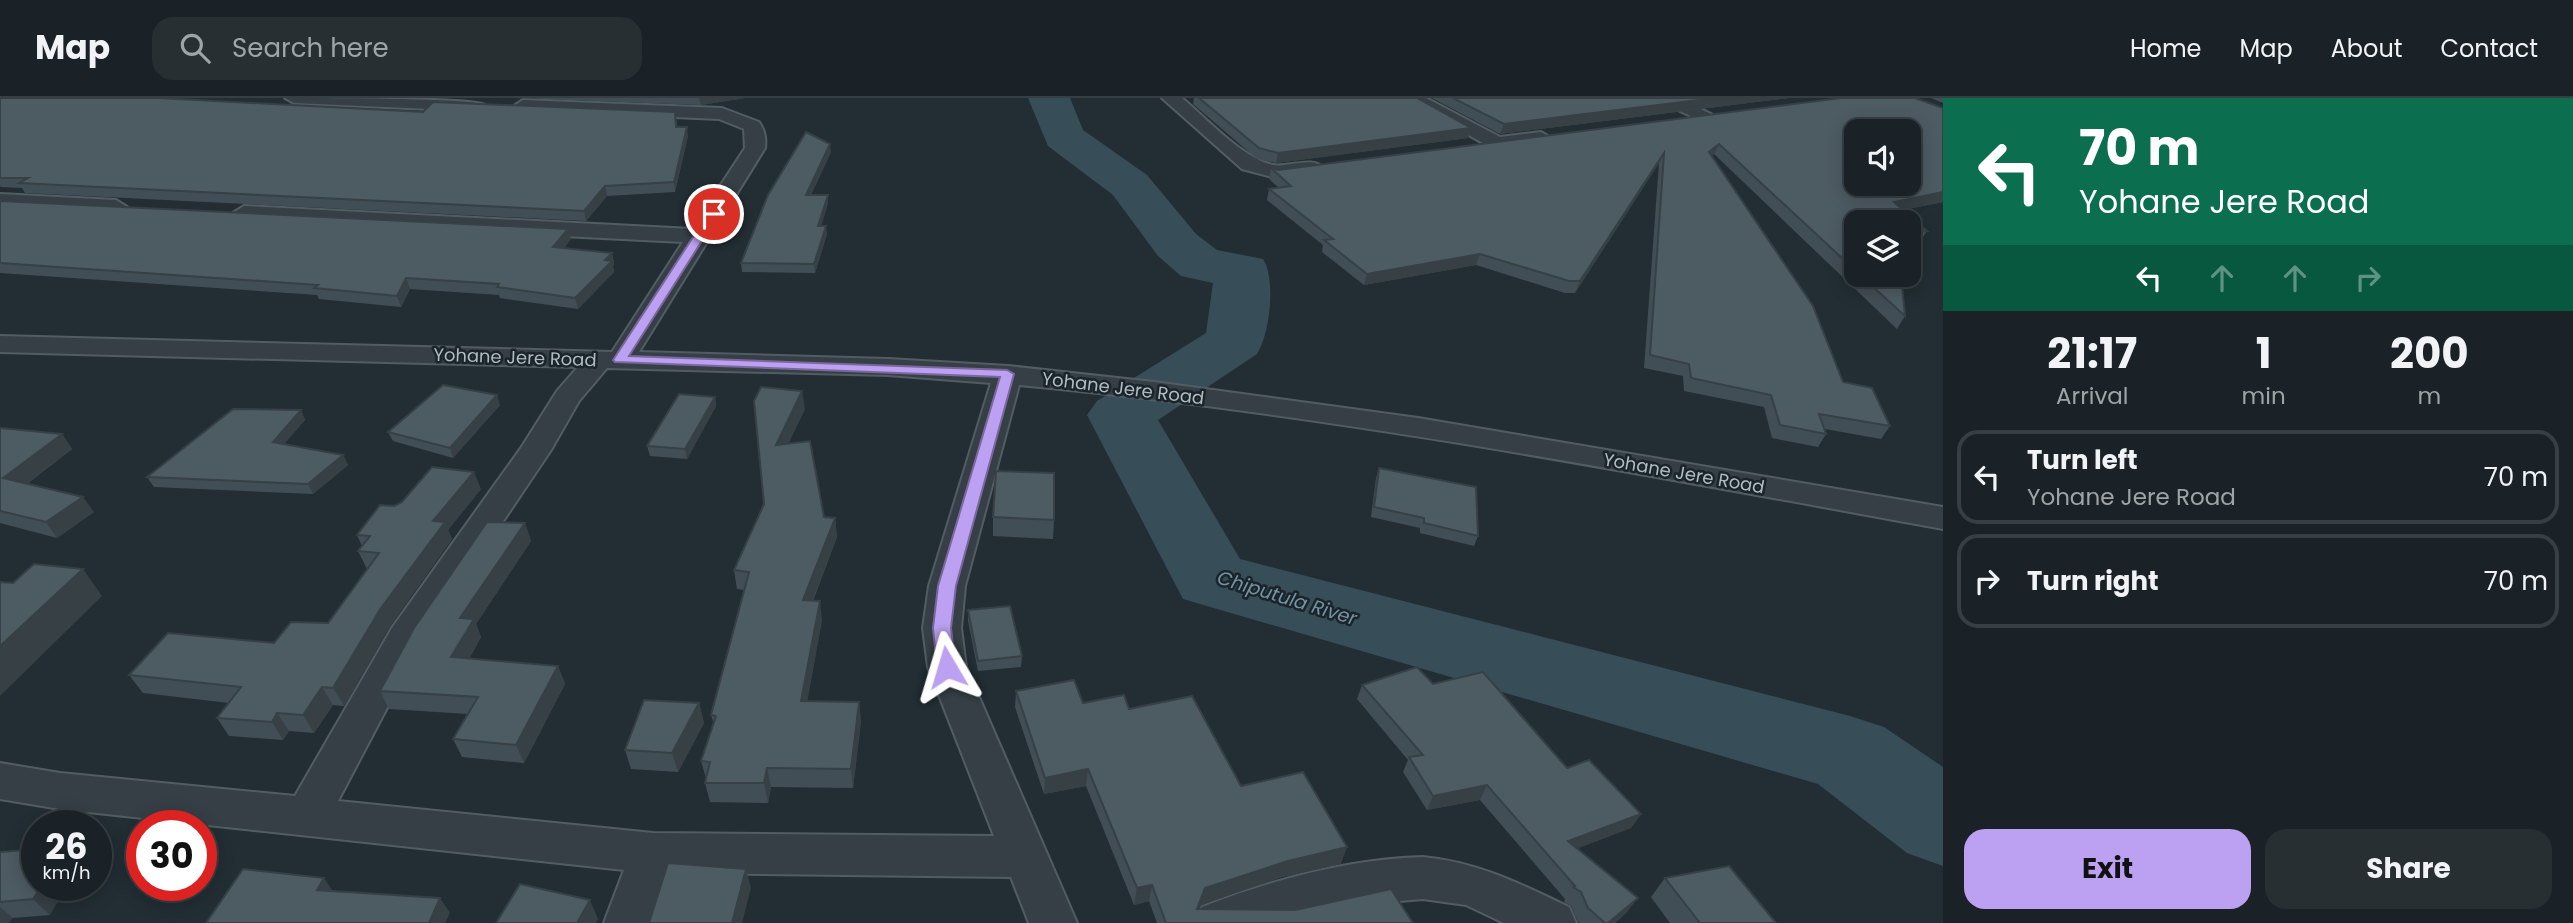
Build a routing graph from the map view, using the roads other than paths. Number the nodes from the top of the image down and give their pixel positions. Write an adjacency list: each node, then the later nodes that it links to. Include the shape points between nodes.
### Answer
1 (294, 98): 13 (street, via 666,111 741,119 752,126 755,148)
2 (1171, 98): 9 (street, via 1249,164 1276,172)
3 (1412, 98): 7 (street)
4 (1662, 98): 5 (street, via 1715,116)
5 (1668, 122)
6 (1563, 135): 7 (street)
7 (1497, 143): 8 (street)
8 (1459, 148)
9 (1328, 167)
10 (0, 201): 11 (street)
11 (134, 207)
12 (227, 212): 13 (street)
13 (701, 236): 15 (street)
14 (0, 344): 15 (street, Yohane Jere Road)
15 (610, 359): 16 (street, Yohane Jere Road); 19 (street, via 567,397 536,450 405,638)
16 (1007, 374): 17 (street, Yohane Jere Road, via 1446,431); 21 (street, via 947,586 942,628 947,667)
17 (1943, 518)
18 (0, 781): 19 (street)
19 (308, 815): 20 (street)
20 (653, 853): 21 (street); 22 (street)
21 (1023, 857): 23 (street)
22 (628, 923)
23 (1053, 923)
24 (1219, 923): 25 (street, via 1339,886 1414,877 1456,881)
25 (1552, 923)

